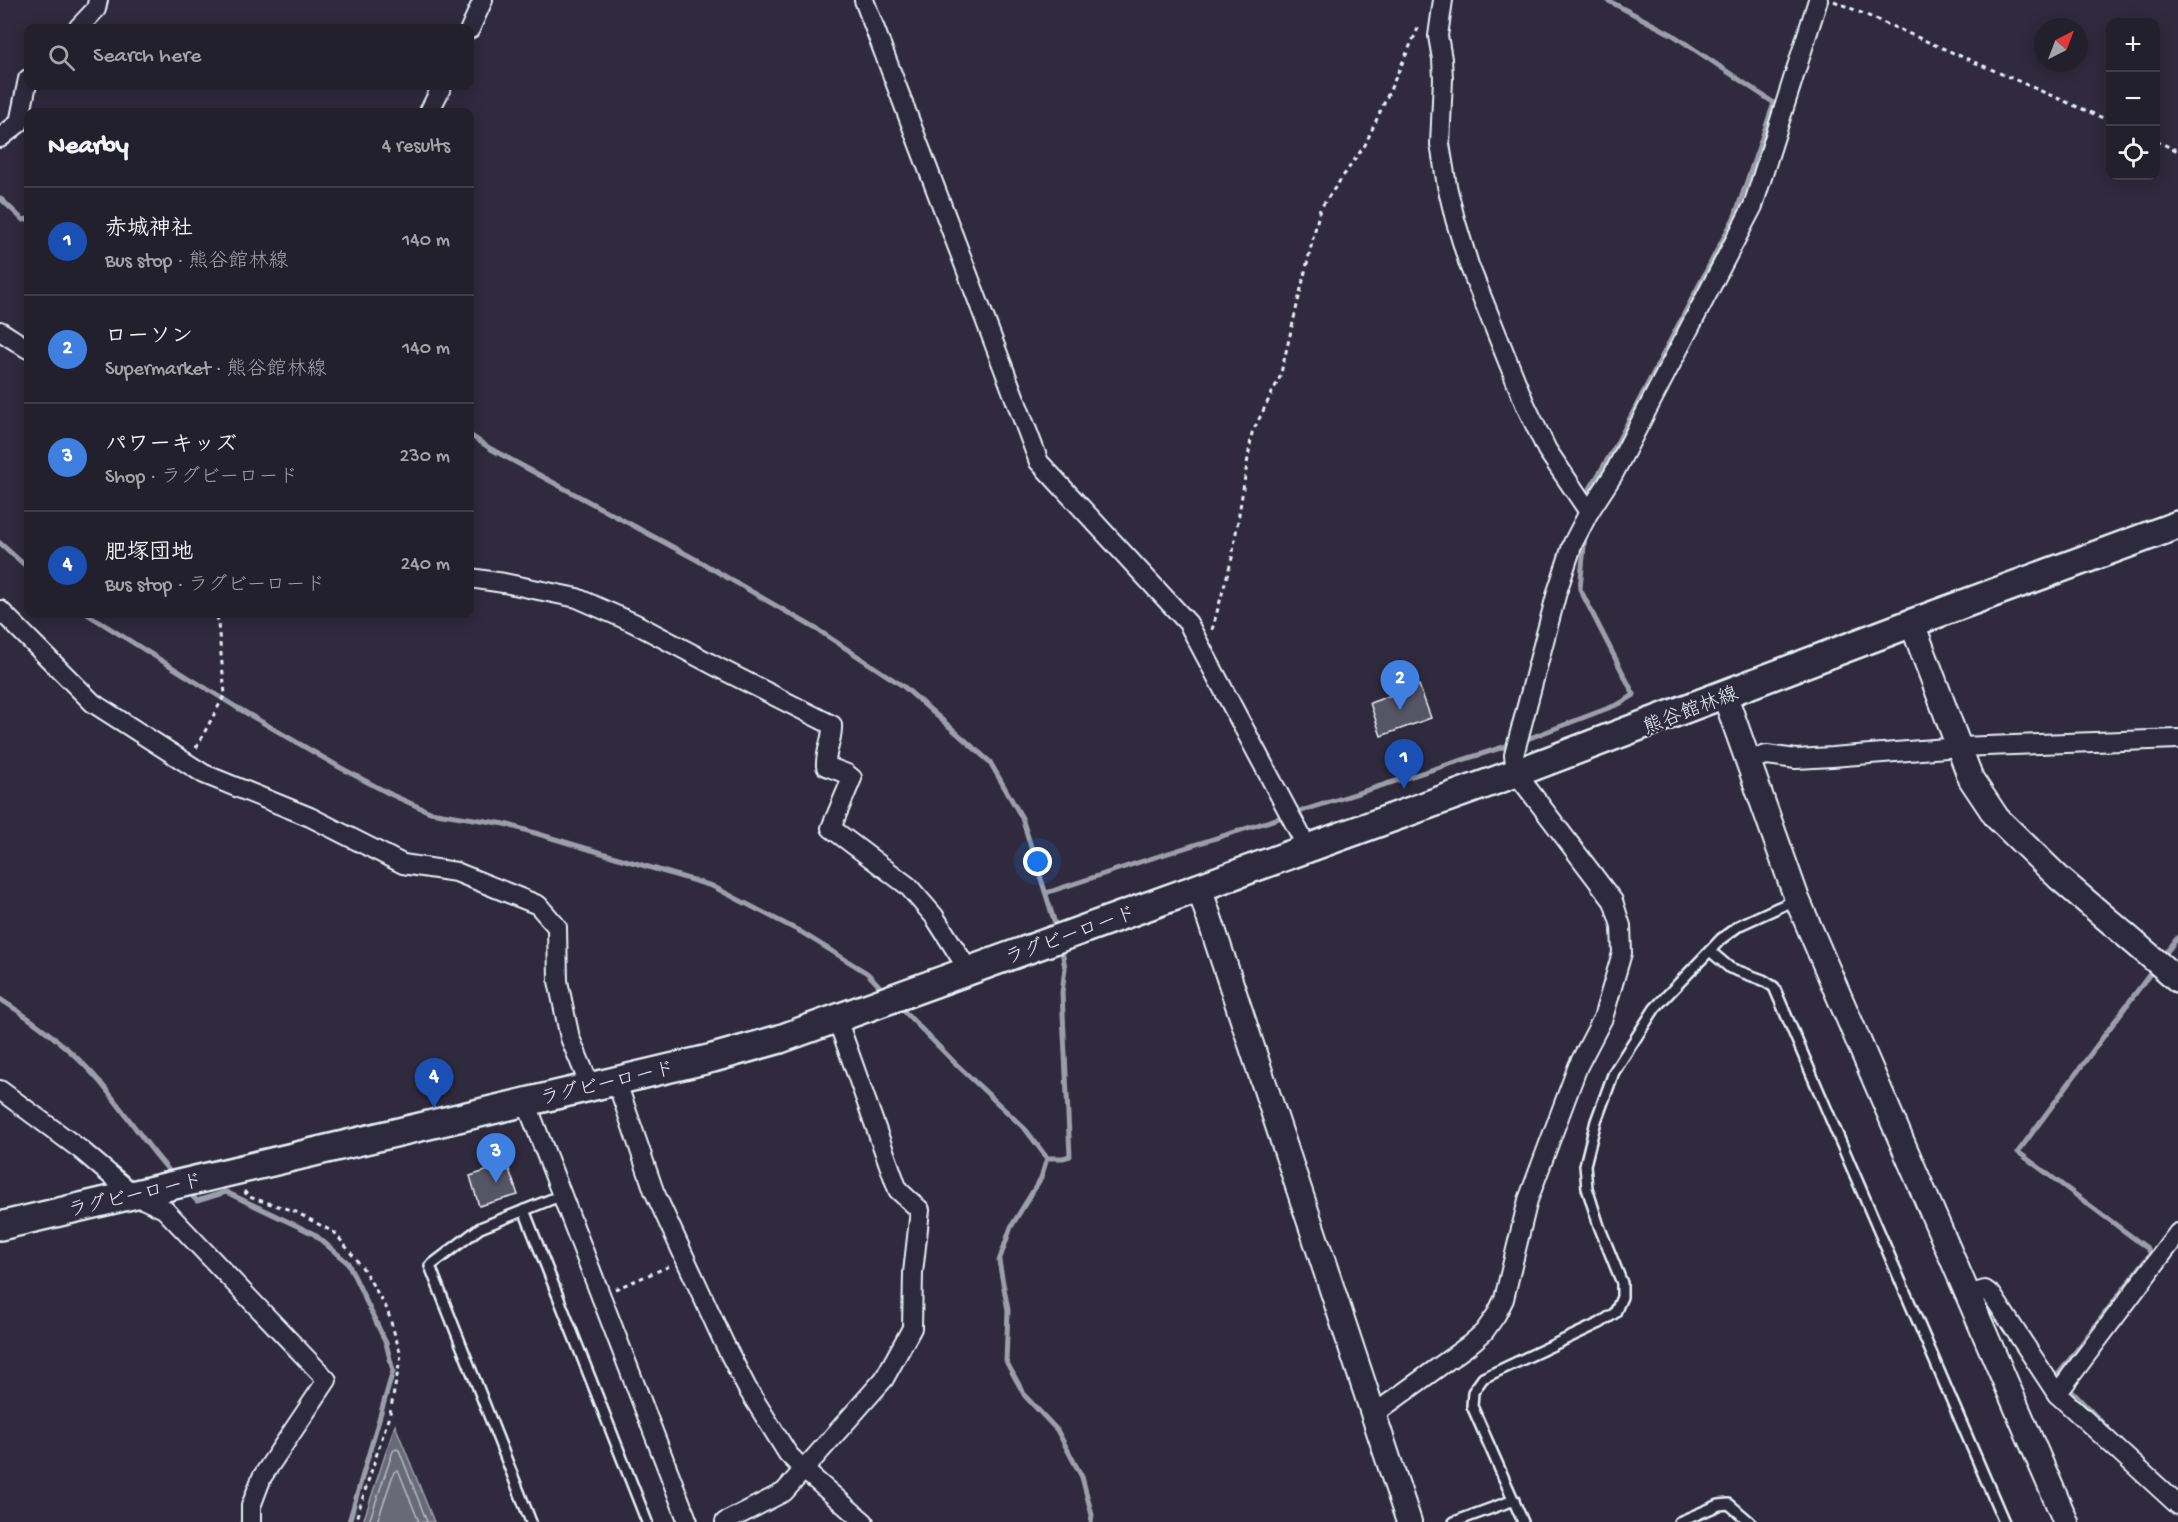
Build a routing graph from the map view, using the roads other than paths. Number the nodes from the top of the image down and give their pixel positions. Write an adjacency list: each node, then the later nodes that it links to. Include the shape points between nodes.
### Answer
1 (98, 0): 6 (street, via 96,9)
2 (483, 0): 7 (street)
3 (864, 0): 24 (street, via 1039,462 1188,623)
4 (1443, 0): 14 (street, via 1438,36 1443,79 1440,144 1455,219 1469,265 1525,404 1547,450)
5 (1818, 0): 14 (street, via 1753,206 1613,476)
6 (82, 24)
7 (472, 24)
8 (26, 90): 11 (street, via 19,123)
9 (440, 90): 10 (street)
10 (431, 108)
11 (0, 138)
12 (0, 332): 13 (street)
13 (24, 347)
14 (1588, 512): 23 (street, via 1557,592 1514,755)
15 (2178, 525): 18 (main road, 熊谷館林線)
16 (474, 579): 28 (street, via 577,598 634,623 832,725 826,766 852,778 831,828 908,886 934,916)
17 (0, 610): 32 (street, via 93,703 204,774 310,817 402,864 456,872 538,905 557,927 558,981 570,1038)
18 (1912, 623): 19 (main road, 熊谷館林線); 21 (street)
19 (1725, 696): 22 (street); 23 (main road, 熊谷館林線)
20 (2178, 739): 21 (street)
21 (1959, 747): 22 (street, via 1796,759 1767,755); 29 (street, via 1971,779 1997,818 2059,878)
22 (1747, 760): 26 (street)
23 (1516, 773): 24 (main road, 熊谷館林線); 42 (street, via 1613,901 1621,926 1622,953 1603,1018 1578,1066 1528,1200 1509,1282 1496,1315 1469,1345)
24 (1301, 837): 25 (main road, 熊谷館林線)
25 (1199, 887): 28 (main road, ラグビーロード); 42 (street)
26 (1797, 899): 27 (lane, via 1740,925); 40 (street)
27 (1710, 951): 44 (lane, via 1655,1008 1635,1037 1614,1072 1596,1121 1585,1165 1587,1188 1622,1283 1622,1297 1615,1313 1483,1377 1473,1392 1472,1406); 57 (lane, via 1730,968 1774,987)
28 (969, 971): 30 (main road, ラグビーロード)
29 (2178, 981)
30 (837, 1020): 31 (main road, ラグビーロード, via 713,1058); 43 (street, via 898,1190 920,1210 912,1328 884,1379)
31 (616, 1080): 32 (main road, ラグビーロード); 43 (street, via 654,1191 724,1343 788,1454)
32 (590, 1086): 34 (main road, ラグビーロード)
33 (0, 1090): 35 (street)
34 (526, 1101): 35 (main road, ラグビーロード); 36 (street)
35 (134, 1195): 38 (main road, ラグビーロード); 46 (street, via 164,1209 327,1380 262,1477 251,1506)
36 (562, 1195): 37 (lane); 49 (street)
37 (524, 1210): 47 (lane, via 480,1228 430,1266); 48 (lane)
38 (0, 1226)
39 (2178, 1233): 41 (street)
40 (1968, 1294): 41 (street, via 1985,1290 1992,1295); 58 (street)
41 (2057, 1394): 45 (street)
42 (1374, 1414): 52 (street)
43 (804, 1470): 50 (street, via 784,1492); 51 (street)
44 (1514, 1500): 53 (lane); 54 (lane)
45 (2178, 1504)
46 (251, 1522)
47 (531, 1522)
48 (647, 1522)
49 (688, 1522)
50 (725, 1522)
51 (864, 1522)
52 (1409, 1522)
53 (1454, 1522)
54 (1523, 1522)
55 (1679, 1522): 56 (lane, via 1729,1504)
56 (1750, 1522)
57 (2004, 1522)
58 (2066, 1522)

